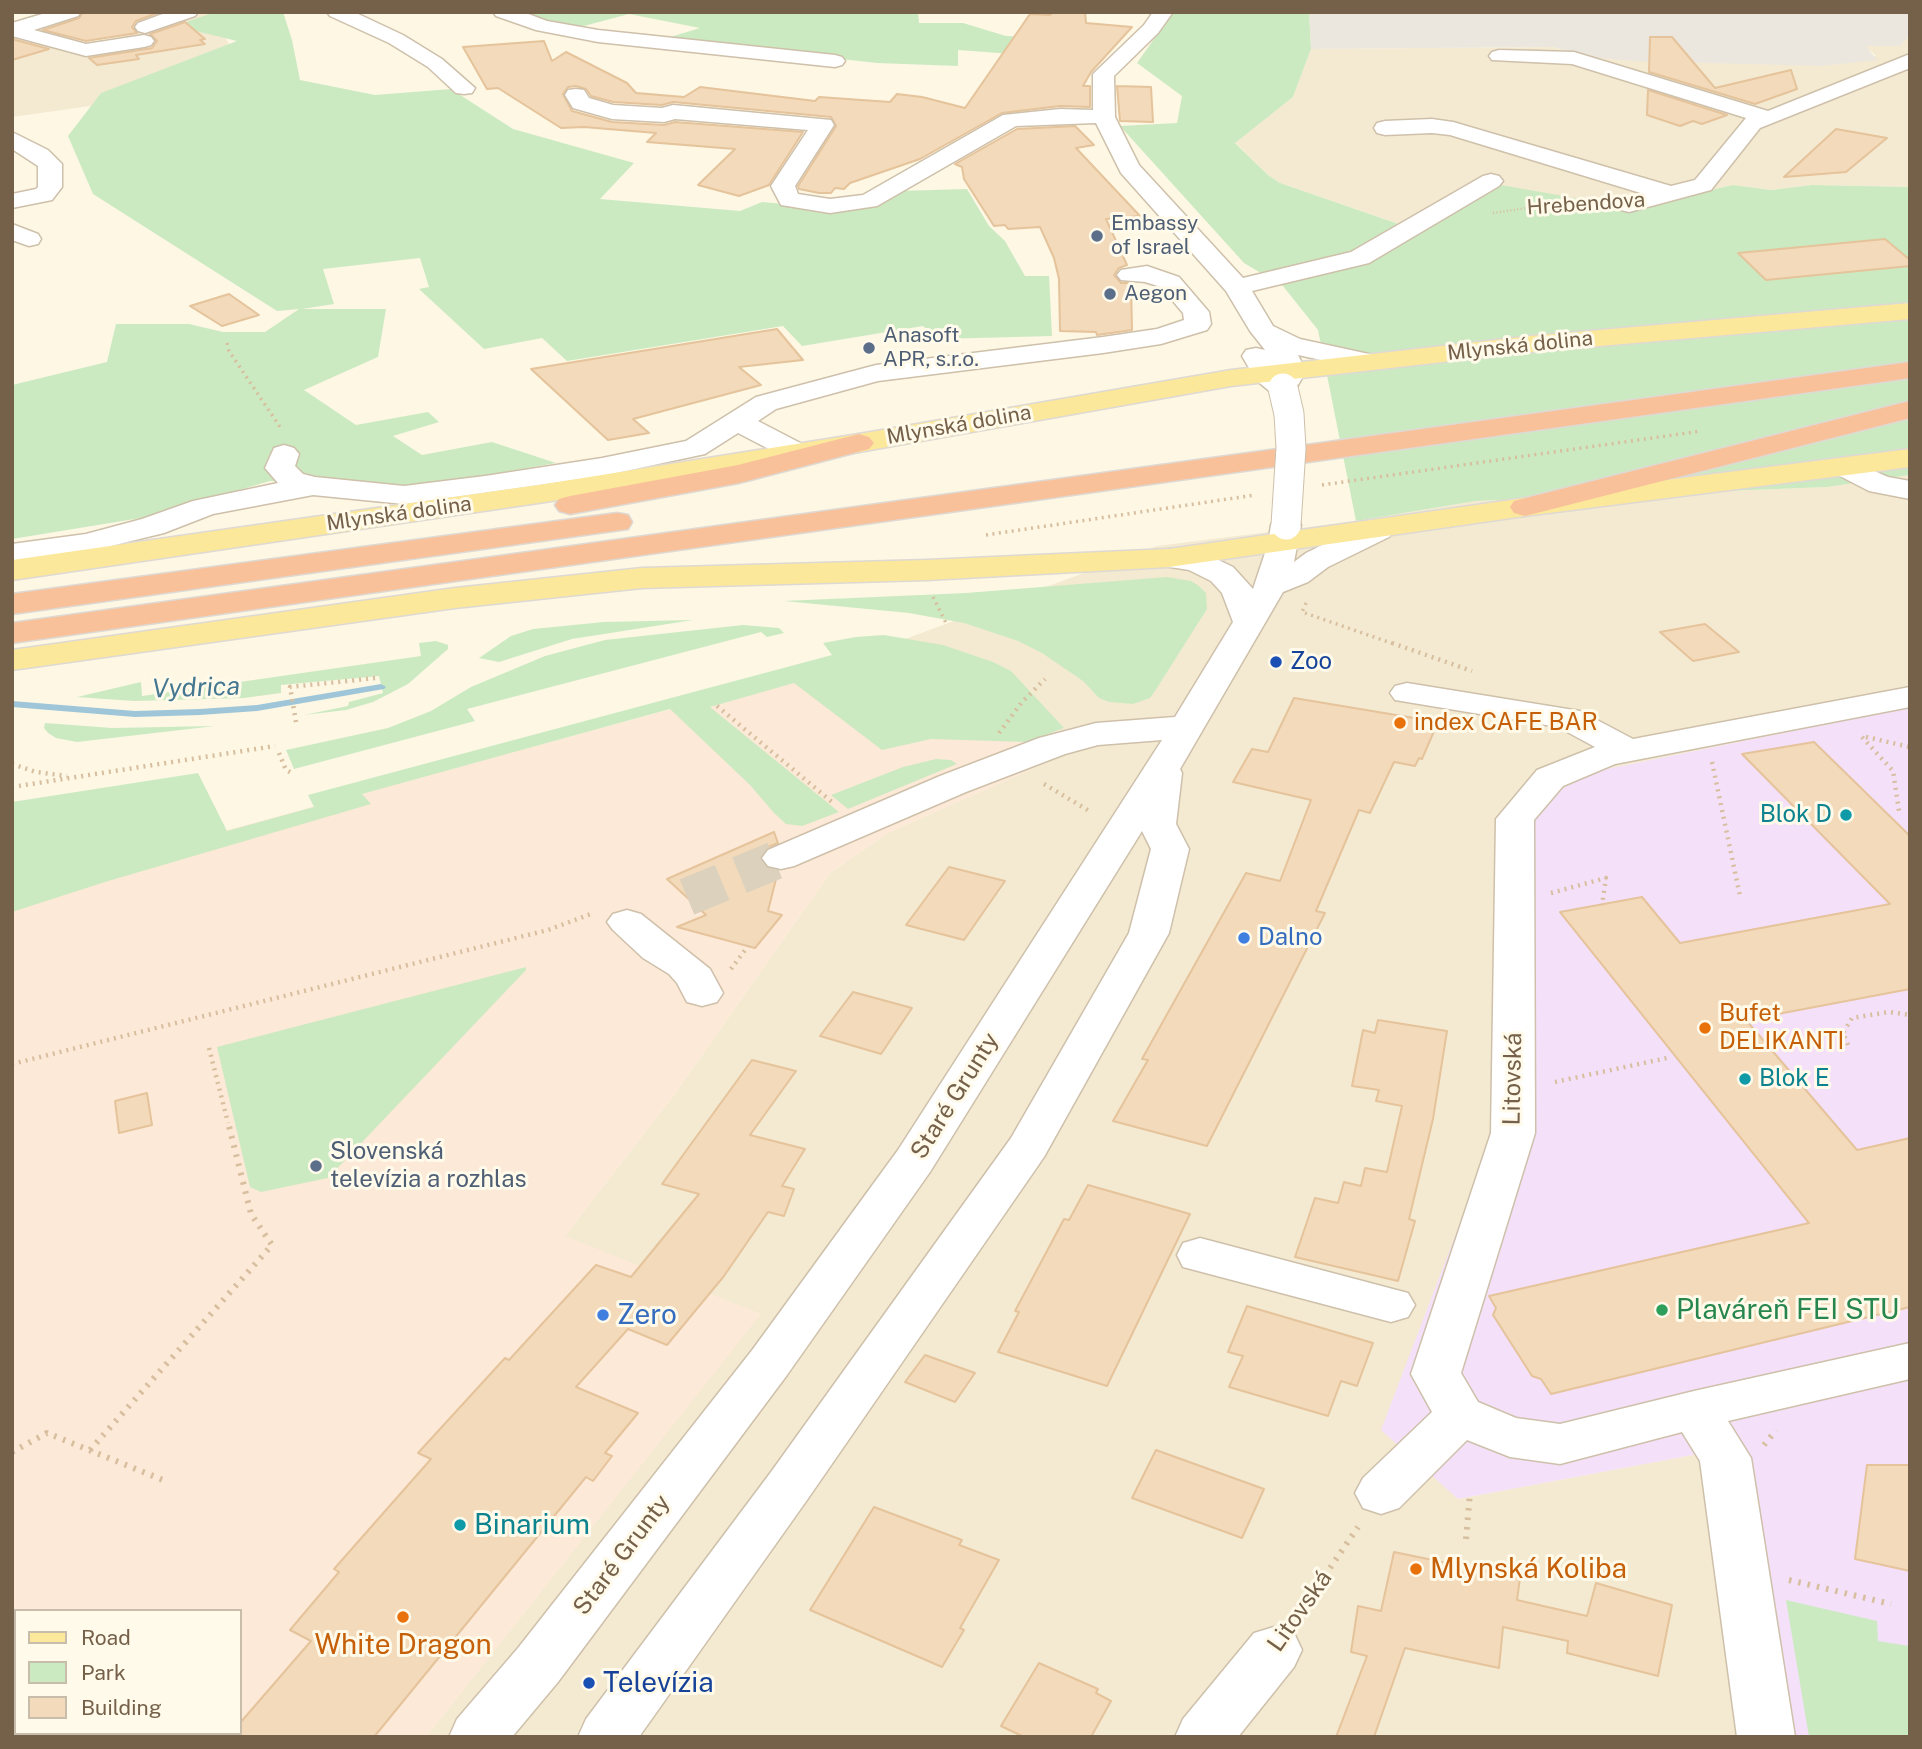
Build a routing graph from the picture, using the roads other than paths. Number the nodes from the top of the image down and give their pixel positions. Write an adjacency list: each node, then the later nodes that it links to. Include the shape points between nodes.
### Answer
1 (71, 12): 2 (street, via 12,30 86,50 144,34)
2 (188, 12)
3 (337, 12): 9 (street, via 396,39)
4 (503, 12): 8 (street, via 543,26 598,36)
5 (1163, 12): 11 (street, via 1104,74)
6 (1499, 56): 12 (street, via 1574,58)
7 (1910, 60): 12 (street, Hrebendova)
8 (835, 61)
9 (464, 88)
10 (576, 95): 11 (street, via 581,103 612,112 673,112 822,125 783,186 789,200 830,206 869,201 1011,120)
11 (1104, 117): 20 (street, via 1129,168)
12 (1769, 118): 16 (street, Hrebendova, via 1752,122 1703,185)
13 (1385, 128): 16 (street, via 1453,129)
14 (12, 139): 17 (street, via 50,164 50,187 44,195)
15 (1491, 181): 20 (street, via 1360,258)
16 (1672, 194): 18 (street, Hrebendova)
17 (12, 201)
18 (1629, 205)
19 (1130, 275): 27 (street, via 1147,274 1170,282 1196,312 1199,324 1161,336 1103,345 876,373 766,403)
20 (1246, 285): 24 (street)
21 (1910, 311): 23 (main road, Mlynská dolina)
22 (1910, 347): 42 (highway)
23 (1368, 362): 24 (main road, Mlynská dolina); 24 (street, via 1291,345)
24 (1272, 364): 28 (main road, Mlynská dolina, via 1231,378); 37 (street, Staré Grunty, bridge, via 1289,414)
25 (1910, 370): 44 (highway)
26 (1910, 409): 35 (highway)
27 (739, 418): 29 (street); 33 (street, via 695,448 602,467 404,495)
28 (859, 443): 29 (main road, Mlynská dolina); 42 (highway, via 739,474)
29 (797, 453): 40 (main road, Mlynská dolina)
30 (284, 454): 33 (street, via 280,468 292,480)
31 (1910, 458): 32 (main road)
32 (1844, 467): 34 (street, via 1880,485); 35 (main road)
33 (313, 486): 38 (street, via 204,507 86,543)
34 (1910, 490)
35 (1525, 508): 36 (main road)
36 (1378, 530): 37 (main road); 41 (street)
37 (1285, 534): 39 (main road); 41 (street, Staré Grunty)
38 (12, 553)
39 (1169, 558): 43 (street, via 1197,562 1222,574 1237,590); 45 (main road, via 642,578 455,598)
40 (12, 570)
41 (1271, 586): 43 (street, Staré Grunty)
42 (12, 604)
43 (1250, 622): 48 (street, Staré Grunty)
44 (12, 633)
45 (12, 660)
46 (1406, 692): 49 (street, via 1568,718)
47 (1910, 697): 49 (street, Litovská)
48 (1176, 746): 50 (street, via 1096,734 1052,746); 60 (street, Staré Grunty, via 914,1161 770,1362 538,1665); 61 (street, via 1157,824 1170,849 1149,933 1028,1146)
49 (1628, 751): 57 (street, Litovská, via 1605,755 1550,778 1515,818 1513,1133 1436,1374)
50 (781, 858)
51 (615, 916): 52 (street, via 684,965)
52 (702, 993)
53 (1200, 1255): 54 (street)
54 (1391, 1305)
55 (1910, 1361): 56 (street)
56 (1694, 1410): 57 (street, via 1560,1444 1510,1437); 63 (street, via 1725,1458)
57 (1460, 1416): 58 (street)
58 (1381, 1493)
59 (1273, 1650): 62 (street, Litovská)
60 (477, 1737)
61 (606, 1737)
62 (1203, 1737)
63 (1766, 1737)

